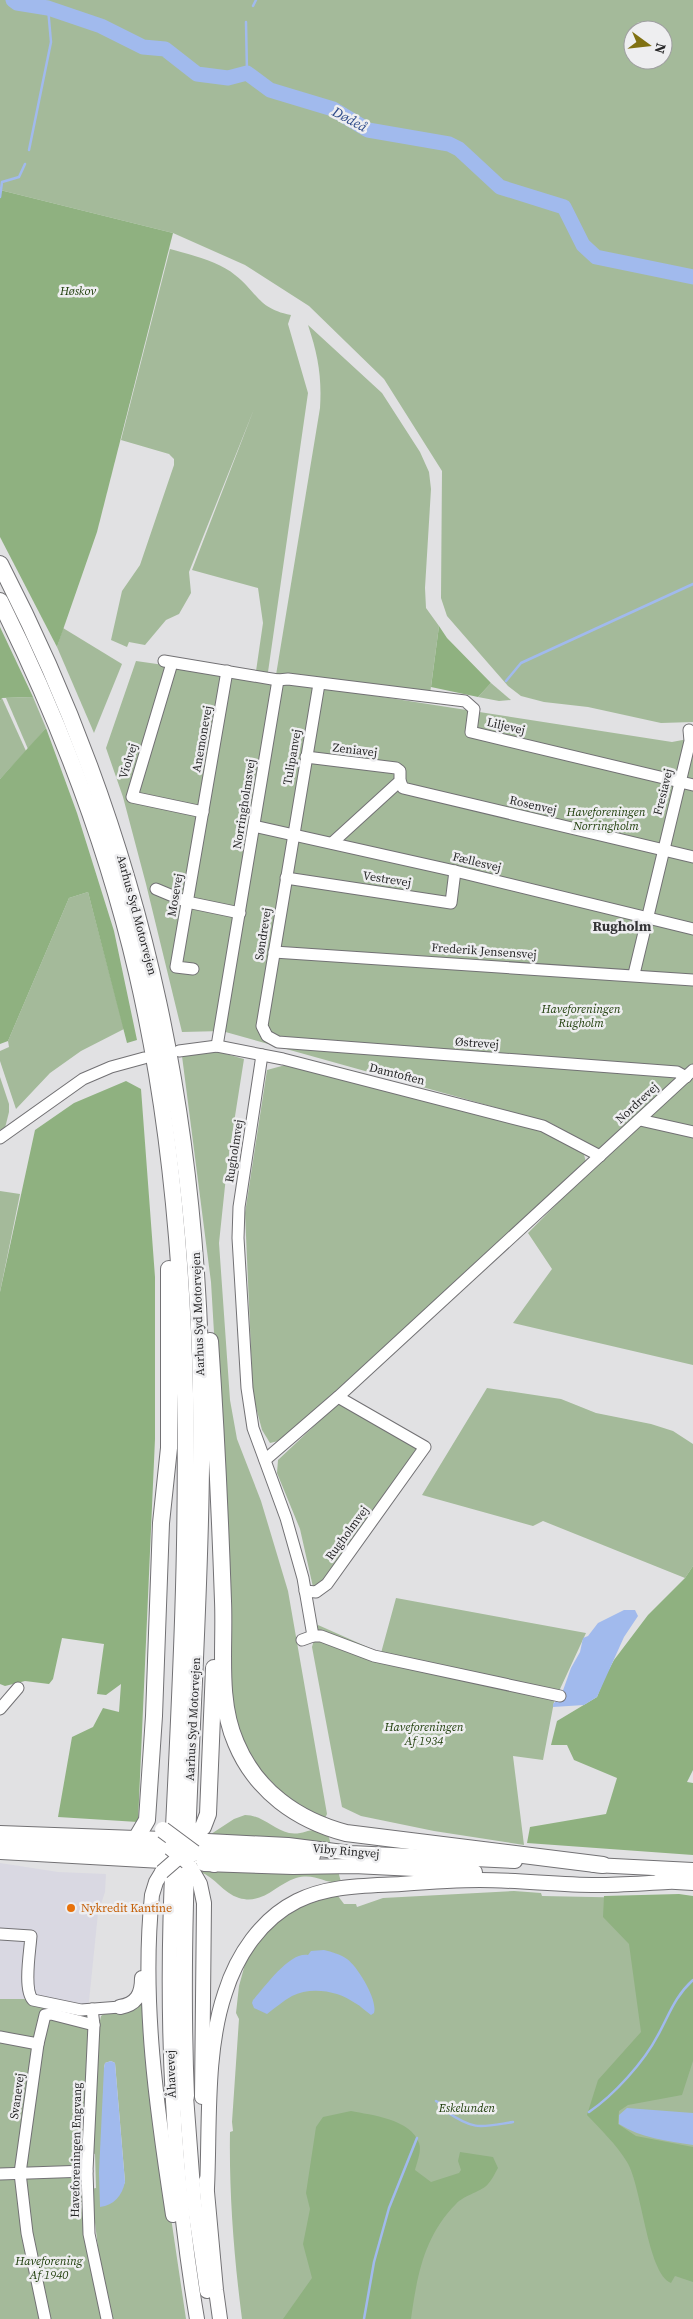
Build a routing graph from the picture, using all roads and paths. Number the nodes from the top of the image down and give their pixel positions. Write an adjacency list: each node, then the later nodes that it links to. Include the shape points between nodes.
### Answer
1 (0, 564): 34 (highway, Aarhus Syd Motorvejen, via 46,658 100,790 150,958)
2 (0, 601): 34 (highway, Aarhus Syd Motorvejen, via 56,722 110,872)
3 (228, 671): 4 (street); 11 (street, Anemonevej); 11 (street, Violvej, via 168,662 132,797)
4 (278, 680): 5 (street, Liljevej); 12 (street, Norringholmsvej)
5 (319, 684): 7 (street, Tulipanvej); 9 (street, Liljevej, via 465,701 474,709 471,732)
6 (689, 730): 9 (street, Fresiavej, via 690,741)
7 (306, 757): 8 (street, Zeniavej, via 396,768); 13 (street, Tulipanvej)
8 (400, 776): 14 (street); 15 (street, Rosenvej, via 404,788)
9 (679, 782): 10 (street, Liljevej); 15 (street, Fresiavej)
10 (693, 785)
11 (203, 812): 20 (street, Mosevej)
12 (254, 826): 13 (street, Fællesvej); 21 (street, Norringholmsvej)
13 (293, 835): 14 (street, Fællesvej); 18 (street, Søndrevej)
14 (332, 843): 17 (street, Fællesvej)
15 (663, 850): 16 (street, Rosenvej); 22 (street, Fresiavej)
16 (693, 857)
17 (455, 871): 18 (street, Vestrevej, via 451,903); 22 (street, Fællesvej)
18 (286, 878): 24 (street, Søndrevej)
19 (156, 889): 20 (street)
20 (188, 902): 21 (street); 25 (street, Mosevej, via 176,966)
21 (240, 913): 29 (street, Norringholmsvej)
22 (647, 918): 23 (street, Fællesvej); 26 (street, Fresiavej)
23 (693, 929)
24 (274, 952): 26 (street, Frederik Jensensvej); 28 (street, Søndrevej, via 262,1026)
25 (193, 969)
26 (634, 974): 27 (street, Frederik Jensensvej)
27 (693, 980)
28 (267, 1036): 33 (street, Østrevej, via 278,1042)
29 (217, 1046): 30 (street, Damtoften); 31 (street, Damtoften)
30 (179, 1051)
31 (262, 1055): 38 (street, Damtoften, via 536,1124); 40 (street, Rugholmvej, via 239,1207 238,1238 247,1388 253,1428)
32 (144, 1058): 37 (street, via 83,1079)
33 (689, 1074): 35 (street, Nordrevej)
34 (171, 1110): 41 (highway, via 191,1170 203,1260); 46 (highway, via 169,1448 161,1523); 50 (highway, Aarhus Syd Motorvejen, via 186,1407); 68 (highway, Aarhus Syd Motorvejen, via 195,1248 201,1415 199,1580 183,1973)
35 (640, 1120): 36 (street); 38 (street, Nordrevej)
36 (693, 1132)
37 (0, 1138)
38 (600, 1156): 39 (street)
39 (338, 1397): 40 (street); 42 (street, Rugholmvej, via 425,1447 327,1584 316,1592)
40 (265, 1460): 42 (street, Rugholmvej, via 286,1518)
41 (218, 1481): 50 (highway, via 210,1792 207,1819); 56 (highway, via 228,1720 239,1751 254,1776 278,1800 317,1824 346,1833)
42 (306, 1591): 44 (street, via 308,1638 330,1639 374,1656)
43 (18, 1688): 45 (street)
44 (560, 1696)
45 (0, 1709)
46 (154, 1716): 48 (highway, via 147,1820); 50 (highway, via 156,1810)
47 (0, 1833): 48 (main road, Viby Ringvej)
48 (138, 1837): 50 (main road, Viby Ringvej)
49 (0, 1846): 50 (highway)
50 (179, 1849): 52 (main road, Viby Ringvej, via 288,1845); 53 (main road, Viby Ringvej); 55 (highway); 60 (main road); 72 (main road, via 202,1893 204,1912 202,2141); 76 (main road, Åhavevej, via 169,1985 171,2076 182,2210)
51 (0, 1852): 53 (main road, Viby Ringvej)
52 (333, 1857): 54 (main road, Viby Ringvej); 55 (main road, Viby Ringvej, via 293,1868)
53 (111, 1859): 60 (main road, via 145,1869)
54 (353, 1859): 56 (main road, Viby Ringvej); 58 (main road, Viby Ringvej)
55 (214, 1864)
56 (603, 1865): 57 (main road, Viby Ringvej)
57 (693, 1870)
58 (668, 1882): 59 (main road, Viby Ringvej); 72 (main road, via 597,1885 480,1880 360,1886 319,1892 298,1900 262,1926 231,1976 218,2019 214,2052)
59 (693, 1883)
60 (154, 1886): 61 (main road)
61 (150, 1926): 63 (main road, via 143,1940 140,1995 133,2004); 75 (main road, via 151,2044)
62 (0, 1934): 64 (street, via 31,1936 28,1987 33,2000 74,2009)
63 (115, 2007): 64 (street)
64 (92, 2009): 65 (street, Haveforeningen Engvang)
65 (94, 2025): 67 (street, Svanevej, via 44,2015); 69 (street, Haveforeningen Engvang)
66 (0, 2038): 67 (street)
67 (38, 2044): 70 (street, Svanevej)
68 (186, 2096): 77 (main road, Åhavevej, via 195,2209)
69 (87, 2170): 70 (street); 74 (street, Haveforeningen Engvang, via 89,2234)
70 (20, 2173): 71 (street); 73 (street, Svanevej, via 27,2233)
71 (0, 2174)
72 (207, 2188): 78 (main road)
73 (45, 2319)
74 (107, 2319)
75 (190, 2319)
76 (197, 2319)
77 (212, 2319)
78 (220, 2319)

